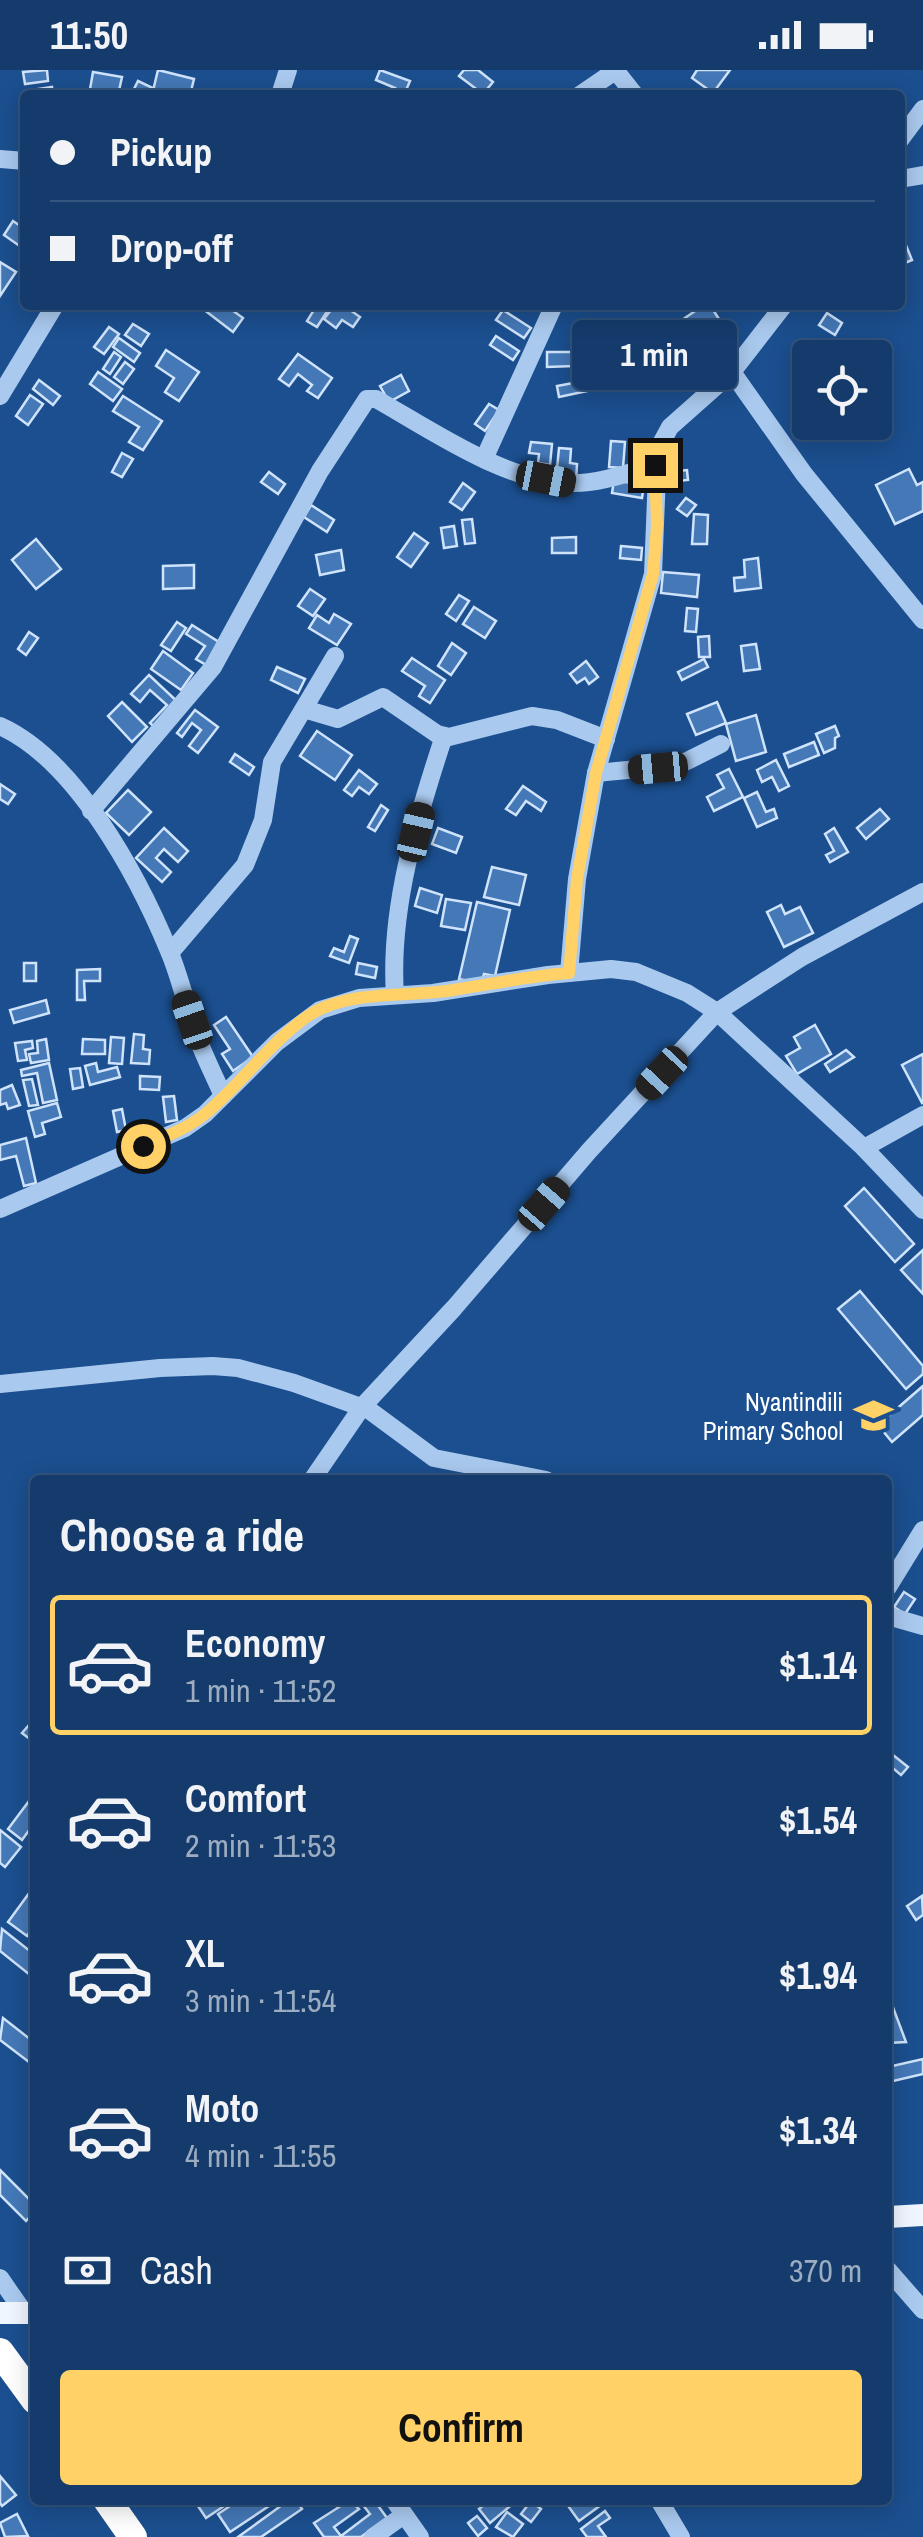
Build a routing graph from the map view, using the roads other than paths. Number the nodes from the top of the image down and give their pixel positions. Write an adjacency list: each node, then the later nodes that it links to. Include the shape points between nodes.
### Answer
1 (615, 70): 2 (street); 3 (street)
2 (587, 90)
3 (632, 90)
4 (923, 108): 5 (street)
5 (905, 133)
6 (52, 310): 10 (street)
7 (552, 310): 11 (street)
8 (780, 310): 9 (street)
9 (732, 372): 12 (street, via 662,437); 13 (street, via 804,474)
10 (0, 396)
11 (484, 459): 12 (street, via 569,484); 21 (street, via 367,399 212,667)
12 (655, 465): 18 (street, via 653,574)
13 (923, 620)
14 (336, 656): 15 (street)
15 (304, 709): 17 (street, via 338,719 383,697); 23 (street, via 269,769 263,820 245,865)
16 (2, 730): 21 (street, via 54,763)
17 (444, 736): 18 (street, via 532,716); 25 (street, via 404,886)
18 (606, 739): 20 (street)
19 (721, 744): 20 (street, via 679,765)
20 (596, 773): 24 (street)
21 (91, 811): 23 (street)
22 (923, 892): 26 (street)
23 (170, 953): 27 (street)
24 (569, 973): 25 (street); 26 (street, via 636,972 688,992)
25 (394, 995): 27 (street, via 360,998 307,1016)
26 (717, 1012): 29 (street); 33 (street)
27 (223, 1096): 30 (street, via 185,1128)
28 (923, 1115): 29 (street)
29 (864, 1148): 31 (street)
30 (0, 1209)
31 (923, 1210)
32 (0, 1384): 33 (street, via 212,1366)
33 (362, 1408): 34 (street); 35 (street, via 434,1458)
34 (315, 1475)
35 (521, 1475)
36 (923, 1530): 37 (street)
37 (892, 1580)
38 (892, 1617): 39 (street)
39 (923, 1626)
40 (923, 2215): 41 (main road)
41 (892, 2217)
42 (892, 2275): 44 (street)
43 (0, 2278): 46 (street)
44 (923, 2310)
45 (0, 2313): 46 (main road)
46 (30, 2313)
47 (0, 2352): 48 (highway)
48 (30, 2393)
49 (110, 2505): 52 (highway)
50 (400, 2505): 53 (street); 54 (street)
51 (662, 2505): 55 (street)
52 (133, 2537)
53 (373, 2537)
54 (420, 2537)
55 (681, 2537)

